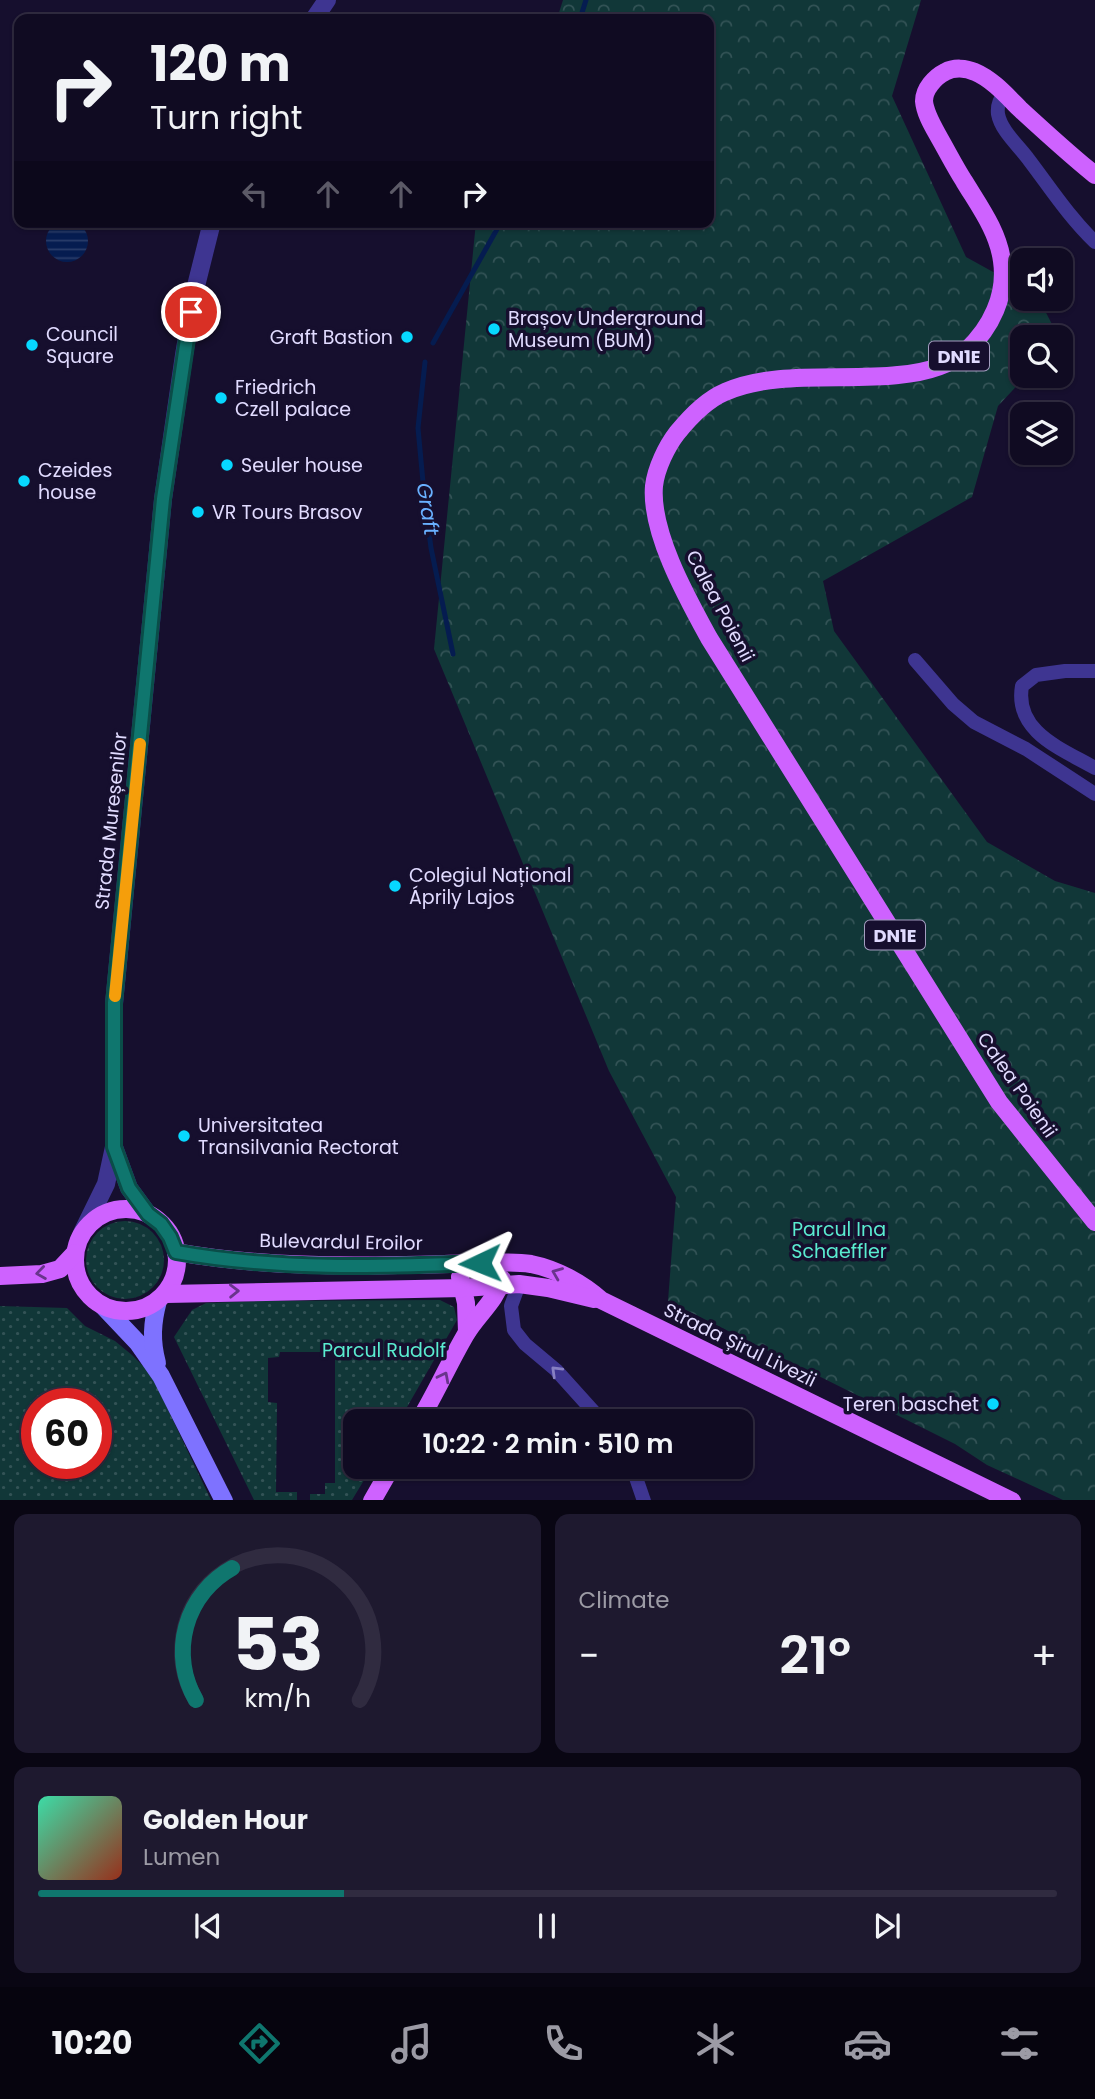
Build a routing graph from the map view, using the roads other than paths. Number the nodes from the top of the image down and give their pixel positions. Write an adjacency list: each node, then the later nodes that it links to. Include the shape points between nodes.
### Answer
1 (1004, 93): 2 (main road, Calea Poienii / DN1E); 4 (street, via 998,116 1008,133); 11 (main road, Calea Poienii / DN1E, via 977,72 957,68 934,80 924,99 933,126 988,220 1002,261 1000,301 983,332 954,359 912,374 766,382 723,392 687,421 670,442 654,484 655,507 669,556 709,638 999,1102)
2 (1095, 175)
3 (210, 228): 9 (street, Strada Mureșenilor, via 187,333 163,499 114,1003)
4 (1095, 242)
5 (915, 660): 8 (street, via 974,722 1027,748)
6 (1095, 671): 7 (street, via 1036,675 1022,686 1020,699 1035,732)
7 (1095, 768)
8 (1095, 794)
9 (114, 1147): 10 (street, Strada Mureșenilor, via 129,1188); 12 (street, Strada Mureșenilor, via 106,1184)
10 (148, 1214): 12 (main road, via 134,1210 104,1214); 13 (main road, via 161,1224)
11 (1095, 1222)
12 (82, 1233): 14 (main road)
13 (176, 1252): 16 (main road, Bulevardul Eroilor, via 283,1265); 21 (main road, via 174,1276)
14 (75, 1253): 17 (main road, one-way to 17, via 60,1269); 23 (main road, via 80,1284)
15 (506, 1262): 16 (main road, Bulevardul Eroilor); 19 (main road); 22 (main road, Strada Șirul Livezii, one-way to 15, via 548,1269)
16 (455, 1264): 20 (main road)
17 (0, 1276)
18 (519, 1284): 19 (main road, Strada Șirul Livezii); 22 (main road, Strada Șirul Livezii); 27 (street, one-way to 18, via 514,1330 511,1306)
19 (500, 1286): 20 (main road); 24 (main road)
20 (464, 1288): 21 (main road, one-way to 20); 24 (main road)
21 (162, 1297): 23 (main road, via 131,1311); 25 (main road, via 153,1320 152,1346)
22 (601, 1300): 33 (main road, Strada Șirul Livezii)
23 (103, 1306): 25 (main road, via 138,1343)
24 (467, 1332): 26 (main road, one-way to 24)
25 (161, 1377): 30 (main road)
26 (426, 1409)
27 (591, 1409)
28 (384, 1479): 31 (main road)
29 (637, 1479): 32 (street)
30 (224, 1500)
31 (372, 1500)
32 (644, 1500)
33 (1012, 1500)

